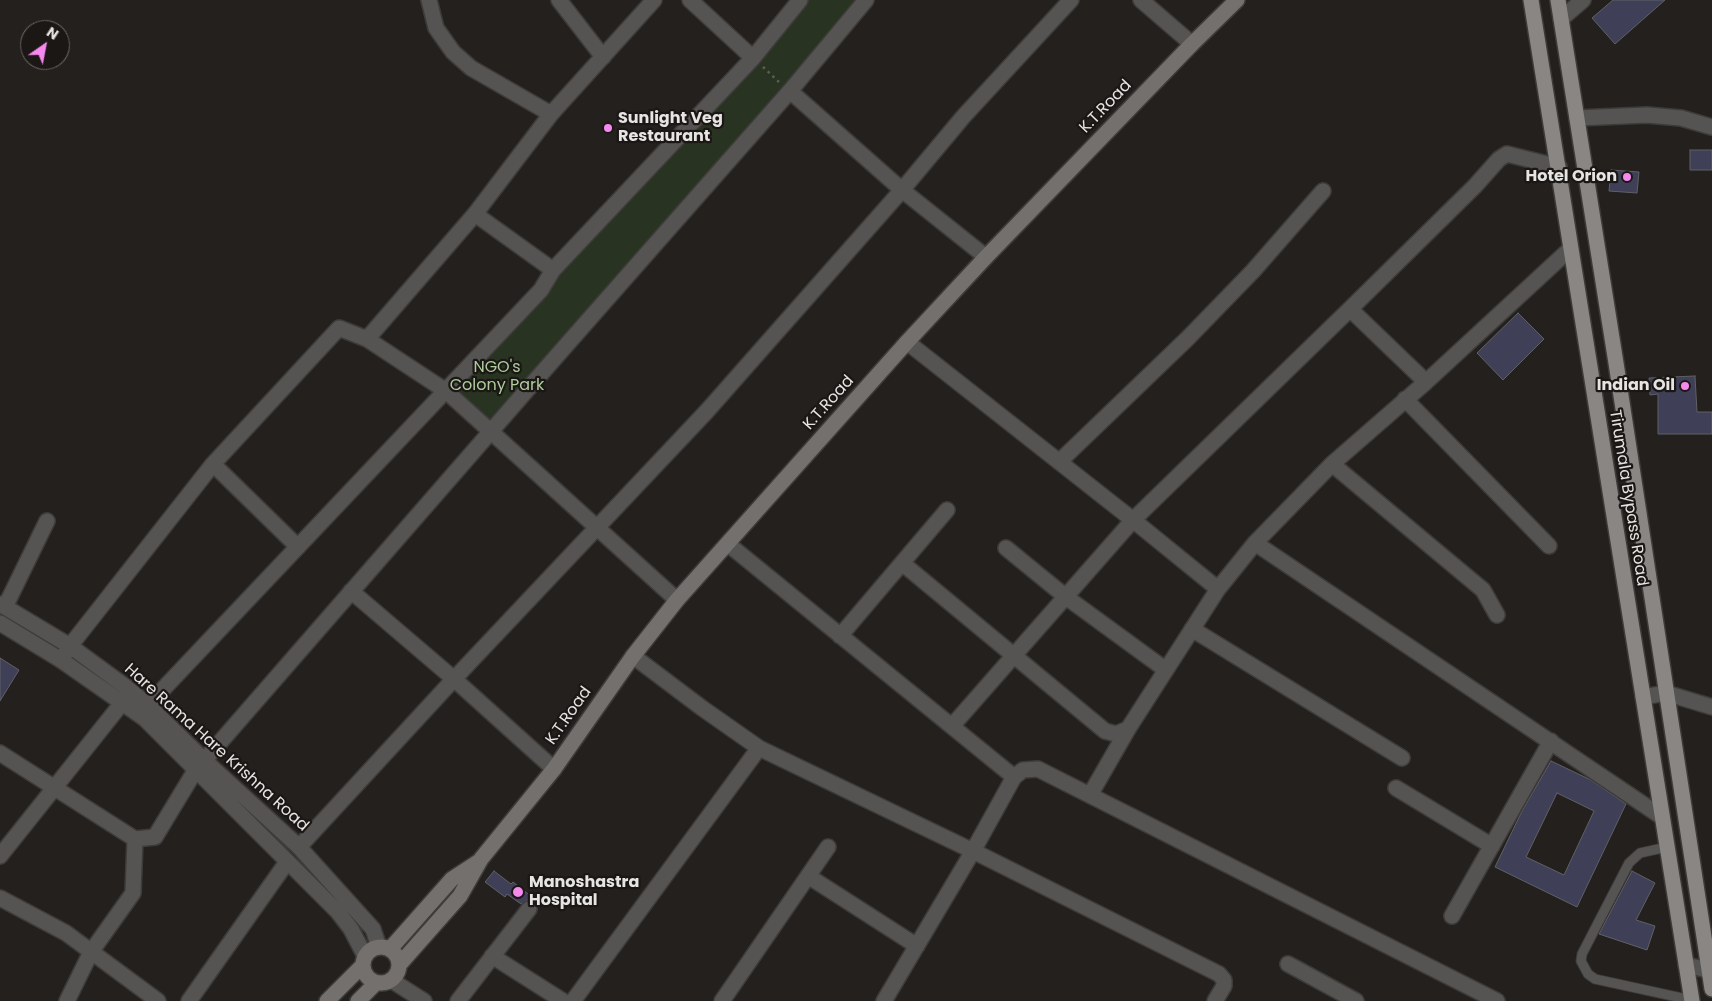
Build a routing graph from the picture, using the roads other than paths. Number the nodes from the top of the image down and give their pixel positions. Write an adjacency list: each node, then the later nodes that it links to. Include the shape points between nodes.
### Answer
1 (429, 0): 20 (street, via 436,28 453,52 470,68)
2 (559, 0): 15 (street)
3 (654, 0): 15 (street)
4 (690, 0): 16 (street)
5 (800, 0): 16 (street)
6 (866, 0): 18 (street)
7 (1071, 0): 24 (street, via 963,117)
8 (1141, 0): 14 (street)
9 (1238, 0): 14 (main road, K.T.Road)
10 (1531, 0): 19 (main road, Tirumala Bypass Road)
11 (1558, 0): 13 (main road, Tirumala Bypass Road)
12 (1582, 0): 13 (street)
13 (1561, 19): 17 (main road, Tirumala Bypass Road)
14 (1192, 44): 28 (main road, K.T.Road)
15 (602, 57): 20 (street)
16 (758, 62): 29 (street)
17 (1572, 85): 19 (main road); 21 (main road, Tirumala Bypass Road)
18 (785, 87): 24 (street); 36 (street)
19 (1546, 88): 23 (main road, Tirumala Bypass Road)
20 (551, 114): 26 (street)
21 (1577, 118): 22 (street, via 1647,115 1681,118); 65 (main road, Tirumala Bypass Road)
22 (1712, 127)
23 (1559, 166): 27 (main road, Tirumala Bypass Road); 30 (street, via 1507,154 1503,156)
24 (902, 190): 28 (street); 43 (street, via 707,411)
25 (1322, 191): 37 (street, via 1254,271)
26 (475, 214): 29 (street); 31 (street)
27 (1570, 249): 33 (street); 66 (main road, Tirumala Bypass Road)
28 (986, 257): 32 (main road, K.T.Road)
29 (553, 270): 34 (street, via 541,290)
30 (1350, 309): 33 (street); 41 (street)
31 (367, 338): 34 (street); 38 (street, via 339,328)
32 (907, 342): 37 (street); 45 (main road, K.T.Road)
33 (1426, 382): 35 (street)
34 (446, 391): 36 (street); 47 (street)
35 (1405, 399): 39 (street); 46 (street)
36 (490, 432): 43 (street); 51 (street)
37 (1059, 462): 41 (street)
38 (213, 464): 47 (street); 59 (street)
39 (1332, 464): 44 (street); 55 (street, via 1483,590)
40 (947, 510): 49 (street)
41 (1133, 520): 50 (street); 52 (street)
42 (47, 521): 54 (street)
43 (597, 528): 53 (street); 64 (street)
44 (1255, 543): 50 (street); 72 (street)
45 (728, 544): 53 (main road, K.T.Road); 58 (street)
46 (1549, 546)
47 (298, 547): 68 (street)
48 (1006, 548): 52 (street)
49 (902, 563): 58 (street); 61 (street)
50 (1218, 589): 57 (street)
51 (352, 591): 64 (street); 76 (street)
52 (1066, 597): 61 (street); 63 (street)
53 (678, 600): 60 (main road, K.T.Road)
54 (2, 606): 59 (street, Hare Rama Hare Krishna Road)
55 (1497, 615)
56 (0, 623): 62 (street, Hare Rama Hare Krishna Road)
57 (1192, 629): 63 (street); 75 (street)
58 (840, 636): 70 (street)
59 (70, 646): 62 (street); 68 (street, Hare Rama Hare Krishna Road)
60 (633, 656): 73 (street); 77 (main road, K.T.Road)
61 (1014, 656): 70 (street); 71 (street, via 1105,731 1116,734)
62 (61, 660): 67 (street, Hare Rama Hare Krishna Road)
63 (1166, 670): 71 (street)
64 (454, 679): 77 (street); 85 (street)
65 (1666, 693): 66 (street); 69 (street); 104 (main road, Tirumala Bypass Road)
66 (1642, 697): 82 (main road, Tirumala Bypass Road)
67 (122, 703): 76 (street, Hare Rama Hare Krishna Road); 79 (street)
68 (148, 705): 76 (street, Hare Rama Hare Krishna Road)
69 (1712, 708)
70 (952, 726): 78 (street)
71 (1128, 729): 81 (street)
72 (1550, 741): 82 (street); 84 (street)
73 (758, 748): 88 (street); 117 (street)
74 (0, 753): 79 (street)
75 (1402, 758)
76 (199, 766): 83 (street, via 155,837); 85 (street, Hare Rama Hare Krishna Road); 91 (street, Hare Rama Hare Krishna Road)
77 (554, 769): 90 (main road, K.T.Road)
78 (1014, 778): 81 (street, via 1023,770 1038,769); 88 (street)
79 (55, 788): 83 (street); 89 (street)
80 (1396, 788): 84 (street)
81 (1090, 795): 107 (street)
82 (1662, 817): 87 (main road, Tirumala Bypass Road)
83 (136, 839): 98 (street, via 133,893)
84 (1492, 846): 95 (street)
85 (299, 847): 97 (street, Hare Rama Hare Krishna Road, via 373,928)
86 (828, 847): 92 (street)
87 (1667, 847): 102 (main road, Tirumala Bypass Road); 108 (lane, via 1640,853 1629,863 1582,954 1582,961 1588,974 1595,979)
88 (973, 851): 96 (street); 120 (street, via 1219,974 1224,986)
89 (0, 856)
90 (481, 859): 97 (main road, K.T.Road, via 452,879); 103 (main road, K.T.Road, via 460,896)
91 (287, 862): 100 (street, Hare Rama Hare Krishna Road, via 338,912 351,929); 111 (street)
92 (808, 876): 96 (street); 118 (street)
93 (0, 898): 98 (street, via 66,933)
94 (528, 909): 99 (street)
95 (1452, 916)
96 (917, 946): 119 (street)
97 (384, 948): 100 (main road, via 371,950); 103 (main road, via 397,956)
98 (91, 952): 109 (street); 110 (street)
99 (492, 956): 115 (street); 116 (street)
100 (364, 960): 105 (main road, via 367,976); 112 (main road)
101 (1288, 964): 121 (street)
102 (1686, 964): 104 (street); 108 (main road, Tirumala Bypass Road)
103 (399, 965): 105 (main road, via 397,974)
104 (1710, 970): 106 (main road, Tirumala Bypass Road)
105 (383, 982): 113 (main road); 114 (street)
106 (1712, 989)
107 (1487, 999)
108 (1691, 1000)
109 (67, 1001)
110 (158, 1001)
111 (189, 1001)
112 (328, 1001)
113 (358, 1001)
114 (424, 1001)
115 (458, 1001)
116 (564, 1001)
117 (573, 1001)
118 (722, 1001)
119 (884, 1001)
120 (1215, 1001)
121 (1356, 1001)

